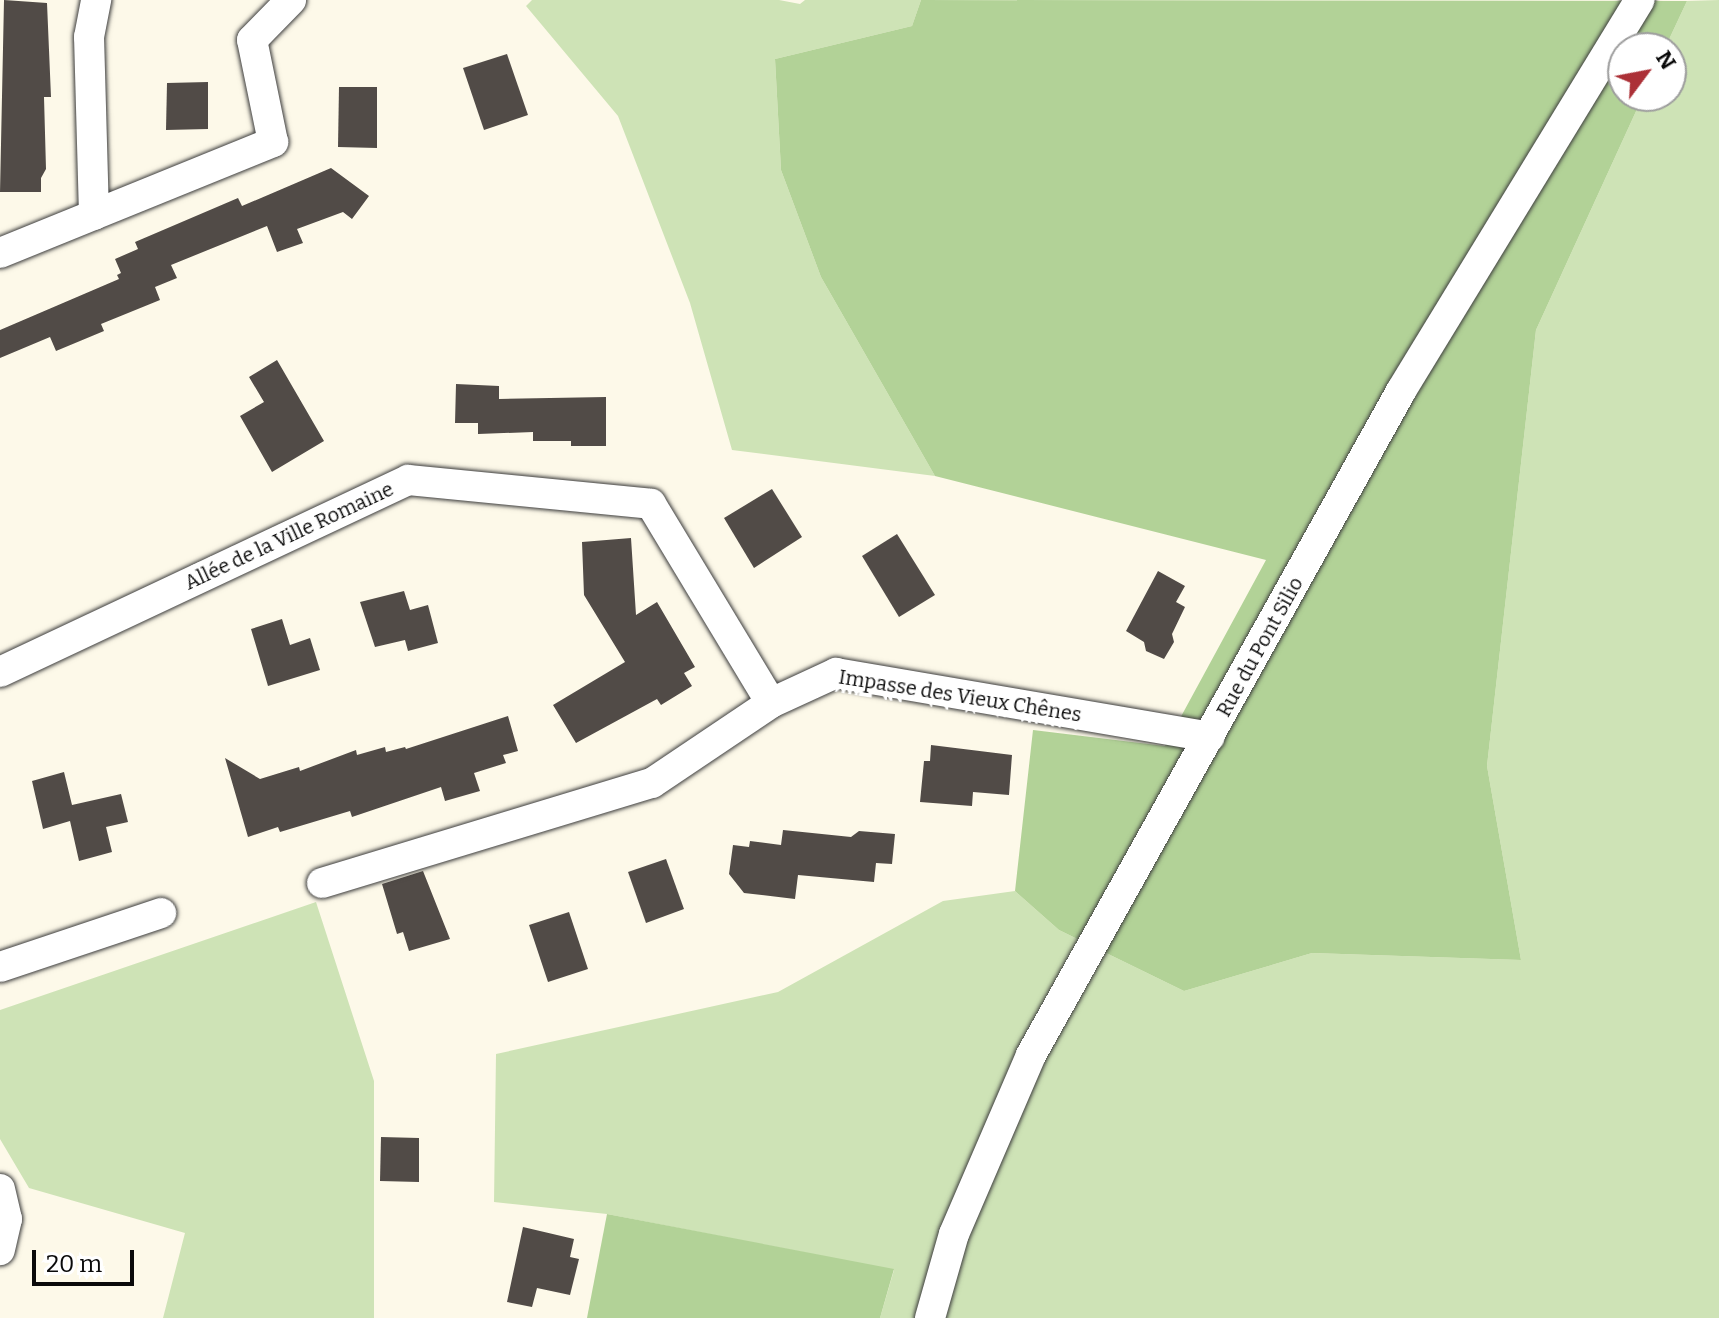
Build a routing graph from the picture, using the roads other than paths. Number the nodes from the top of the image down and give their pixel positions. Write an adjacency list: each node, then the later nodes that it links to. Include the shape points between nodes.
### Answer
1 (96, 0): 4 (street, via 89,37)
2 (291, 0): 4 (street, via 252,40 273,142)
3 (1640, 0): 8 (street, Rue du Pont Silio, via 1401,391)
4 (94, 215): 5 (street)
5 (0, 253)
6 (0, 672): 7 (street, Allée de la Ville Romaine, via 408,480 651,504)
7 (771, 703): 8 (street, Impasse des Vieux Chênes, via 836,673); 9 (street, Impasse des Vieux Chênes, via 652,783)
8 (1210, 737): 14 (street, Rue du Pont Silio, via 1031,1055 954,1234)
9 (322, 883)
10 (161, 913): 11 (street)
11 (0, 967)
12 (0, 1189): 13 (street, via 7,1219)
13 (0, 1250)
14 (930, 1318)

